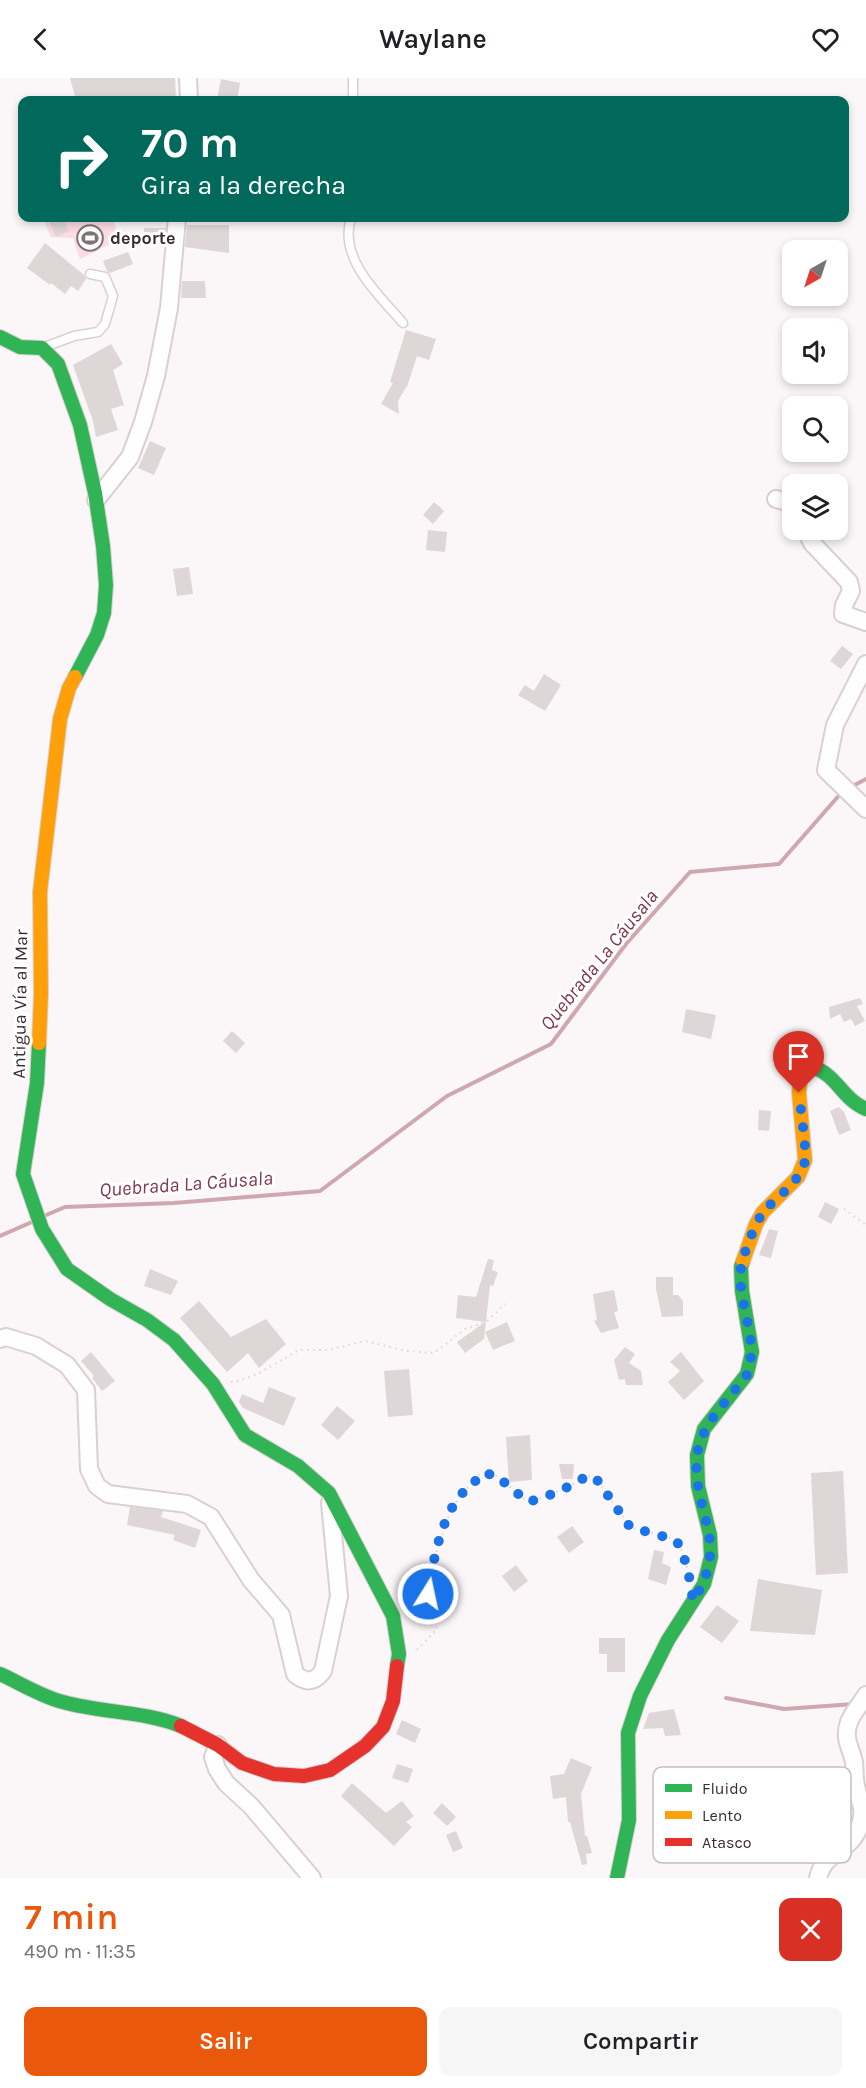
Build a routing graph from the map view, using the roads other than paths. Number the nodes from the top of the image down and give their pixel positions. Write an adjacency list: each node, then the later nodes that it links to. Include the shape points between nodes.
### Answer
1 (188, 78): 3 (street)
2 (353, 78): 4 (lane)
3 (189, 96)
4 (353, 96)
5 (177, 222): 12 (street, via 169,308 143,422 130,457)
6 (350, 222): 8 (lane, via 350,248 362,276)
7 (90, 273): 10 (lane, via 105,277 114,296 105,324 99,332)
8 (404, 323)
9 (0, 337): 10 (main road, via 20,347)
10 (42, 348): 12 (main road, Antigua Vía al Mar, via 58,364 80,425)
11 (776, 499): 13 (street)
12 (96, 500): 20 (main road, Antigua Vía al Mar, via 106,585 104,613 69,688 60,719 40,892 37,1083 23,1174 41,1227 67,1269 174,1340 213,1384 245,1434 298,1466)
13 (782, 500)
14 (811, 540): 15 (street, via 849,582 851,591 843,614)
15 (866, 622)
16 (866, 664): 17 (street, via 835,725 825,770)
17 (866, 809)
18 (866, 1108): 27 (main road, via 849,1099 824,1069 813,1067 801,1076 805,1160 798,1177 763,1212 741,1267 752,1352 747,1374 704,1429 697,1455 698,1485 711,1557 704,1584 668,1640 640,1696 628,1733 629,1820)
19 (0, 1339): 20 (street, via 36,1346 67,1365 86,1390 89,1469 97,1486 108,1494 187,1503 211,1517 251,1580 281,1615 295,1674 302,1680 318,1679 323,1671 339,1596)
20 (329, 1493): 23 (main road, Antigua Vía al Mar, via 393,1616 399,1664 393,1701 383,1726 366,1746 330,1770 304,1776 274,1774 242,1763)
21 (0, 1674): 23 (main road, Antigua Vía al Mar, via 61,1702 157,1718)
22 (866, 1695): 24 (street, via 848,1724 848,1747 863,1807 859,1829)
23 (218, 1745): 26 (street, via 213,1757 226,1783 251,1806)
24 (851, 1842)
25 (824, 1863): 28 (street)
26 (312, 1878)
27 (616, 1878)
28 (818, 1878)

